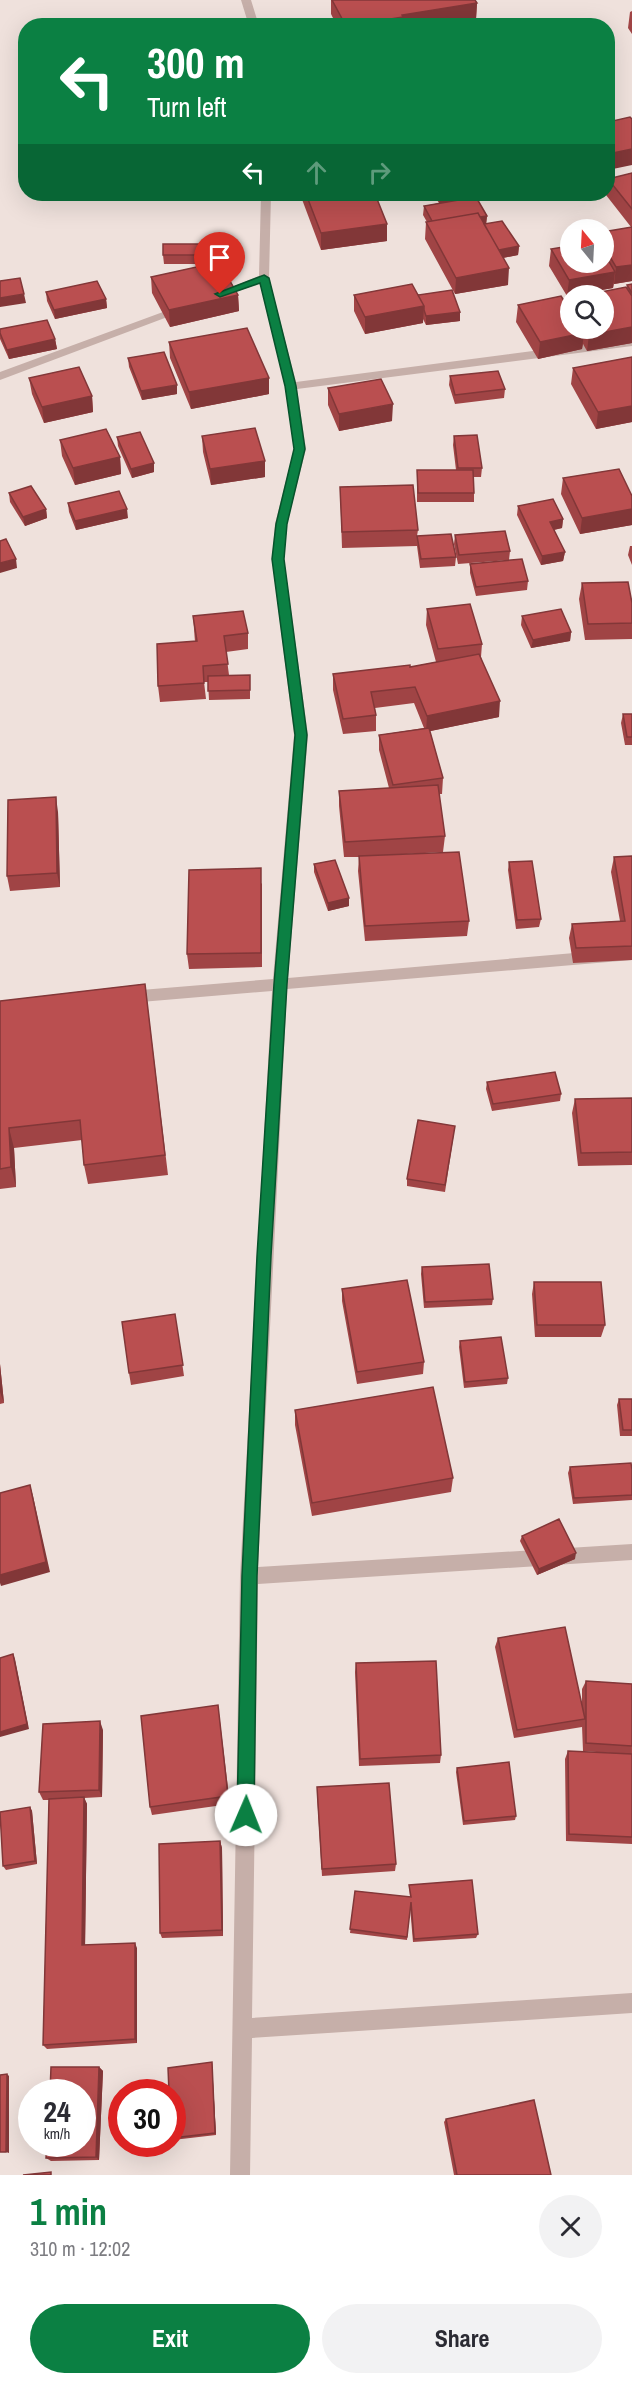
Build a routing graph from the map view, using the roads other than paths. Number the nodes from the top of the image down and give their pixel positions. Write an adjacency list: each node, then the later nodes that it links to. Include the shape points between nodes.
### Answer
1 (246, 0): 2 (street)
2 (252, 18)
3 (266, 201): 4 (street)
4 (264, 278): 6 (street); 7 (street)
5 (632, 342): 7 (street)
6 (0, 376)
7 (291, 386): 9 (street, via 300,449 281,524 278,559 301,735)
8 (632, 954): 9 (street)
9 (280, 984): 10 (street); 12 (street)
10 (117, 998)
11 (632, 1552): 12 (street)
12 (249, 1576): 14 (street)
13 (632, 2003): 14 (street)
14 (242, 2029): 15 (street)
15 (240, 2175)

